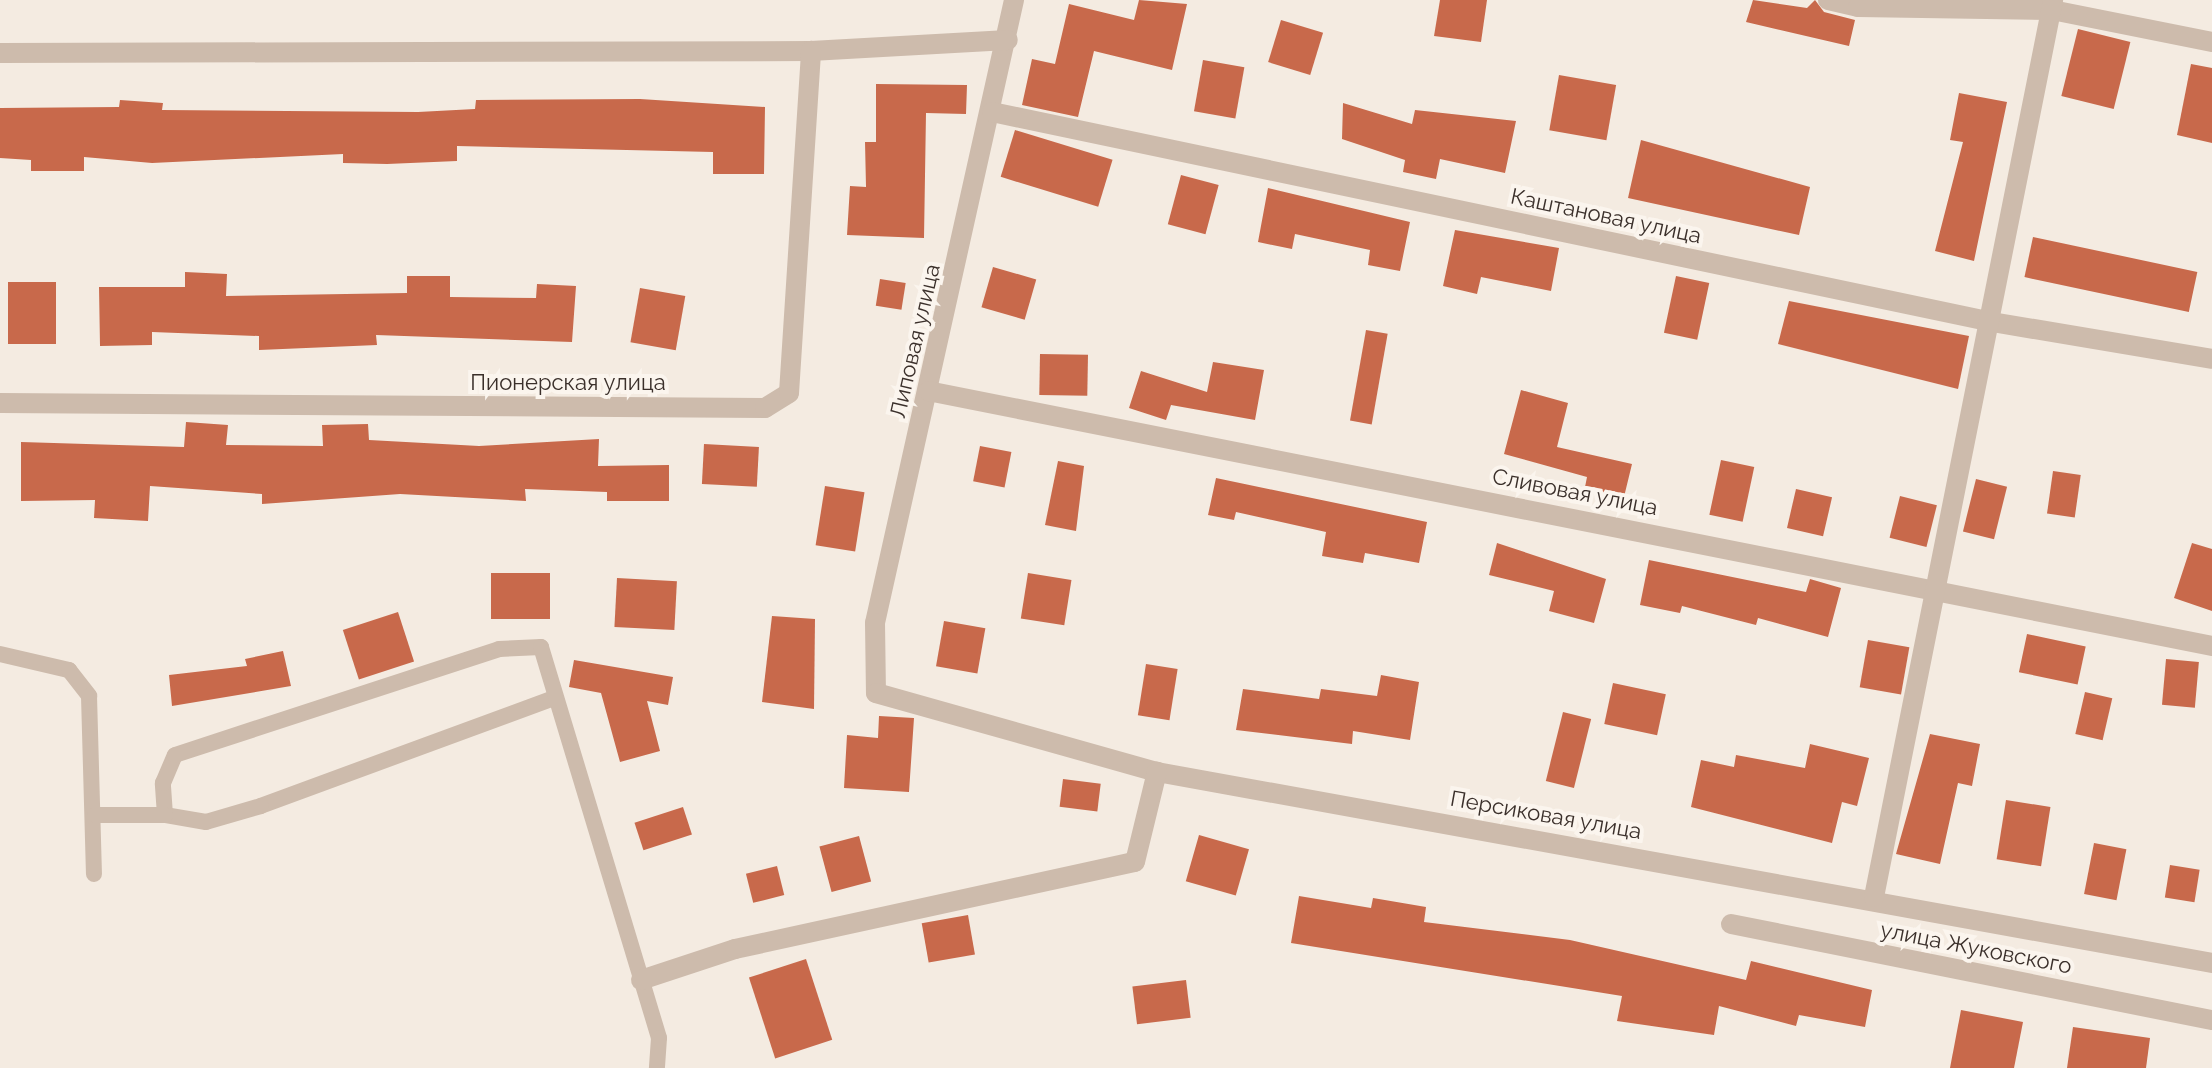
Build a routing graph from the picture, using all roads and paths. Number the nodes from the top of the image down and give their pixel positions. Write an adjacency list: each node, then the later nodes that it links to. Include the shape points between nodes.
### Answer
1 (1014, 0): 4 (street, Липовая улица)
2 (1828, 0): 3 (street, via 1858,7)
3 (2052, 5): 5 (street); 9 (street)
4 (1008, 40): 6 (street); 8 (street, Липовая улица)
5 (2212, 42)
6 (811, 51): 7 (street); 12 (street, Пионерская улица, via 789,393 765,408)
7 (0, 53)
8 (992, 112): 9 (street, Каштановая улица); 11 (street, Липовая улица)
9 (1992, 322): 10 (street, Каштановая улица); 13 (street)
10 (2212, 359)
11 (928, 391): 13 (street, Сливовая улица); 16 (street, Липовая улица, via 875,623)
12 (0, 403)
13 (1936, 587): 14 (street, Сливовая улица); 22 (street)
14 (2212, 646)
15 (0, 654): 19 (lane, via 69,670 89,696)
16 (876, 693): 18 (street, Персиковая улица)
17 (554, 698): 20 (lane, via 261,806 206,822); 20 (lane, via 541,647 499,649 175,755 163,783); 25 (lane)
18 (1157, 772): 22 (street, Персиковая улица); 25 (street, via 1135,862 735,949)
19 (95, 815): 20 (lane); 21 (lane)
20 (165, 815)
21 (94, 874)
22 (1874, 897): 24 (street, Персиковая улица)
23 (1731, 924): 26 (street, улица Жуковского)
24 (2212, 963)
25 (641, 980): 27 (lane, via 659,1038)
26 (2212, 1020)
27 (657, 1068)

